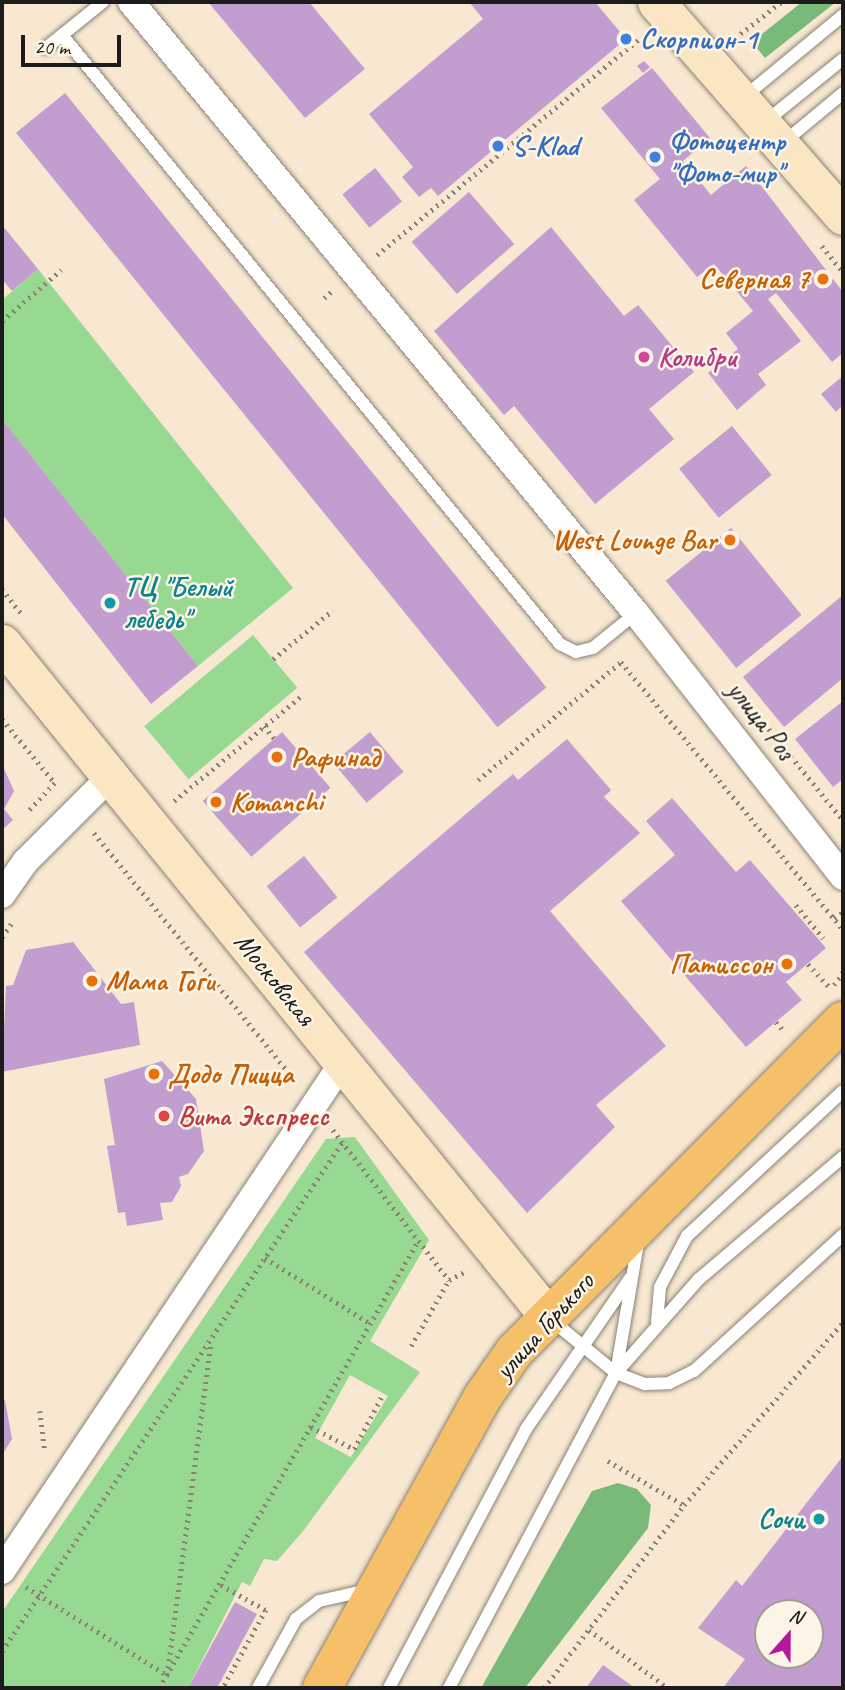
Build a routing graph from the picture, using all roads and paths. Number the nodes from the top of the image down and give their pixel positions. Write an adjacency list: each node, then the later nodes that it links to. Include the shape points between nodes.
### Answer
1 (103, 2): 5 (lane)
2 (131, 2): 12 (street, улица Роз)
3 (843, 15): 9 (lane)
4 (651, 17): 9 (main road); 12 (path)
5 (62, 35): 6 (lane); 15 (lane, via 560,645 576,652 593,648)
6 (46, 48)
7 (843, 59): 9 (lane)
8 (843, 93): 9 (lane)
9 (764, 121): 10 (main road)
10 (843, 216)
11 (61, 270): 14 (path)
12 (353, 274): 13 (path); 15 (street, улица Роз)
13 (324, 298)
14 (2, 321)
15 (632, 609): 27 (street, улица Роз)
16 (334, 610): 18 (path)
17 (2, 643): 23 (main road, Московская)
18 (273, 659)
19 (304, 694): 21 (path)
20 (2, 719): 25 (path)
21 (264, 726): 22 (path); 26 (path)
22 (274, 738)
23 (111, 776): 28 (street, via 25,862); 38 (main road, Московская)
24 (478, 780): 31 (path, via 621,662)
25 (55, 783)
26 (173, 802)
27 (843, 877)
28 (2, 895)
29 (796, 905): 33 (path)
30 (843, 912): 31 (path)
31 (834, 918): 32 (path)
32 (843, 929)
33 (823, 938)
34 (808, 964): 35 (path)
35 (838, 1017): 42 (main road, улица Горького)
36 (776, 1022): 37 (path)
37 (786, 1033)
38 (343, 1062): 48 (main road, Московская); 60 (street)
39 (843, 1091): 50 (lane, via 687,1236 660,1287)
40 (343, 1141): 45 (path)
41 (843, 1157): 50 (lane)
42 (643, 1221): 46 (lane); 48 (main road, улица Горького)
43 (843, 1235): 55 (lane, via 686,1376 658,1385)
44 (418, 1241): 49 (path)
45 (265, 1258): 49 (path); 52 (path)
46 (630, 1278): 54 (lane); 55 (lane)
47 (449, 1280): 53 (path)
48 (548, 1316): 54 (lane); 62 (main road, улица Горького, via 482,1398)
49 (368, 1322): 57 (path)
50 (657, 1322): 55 (lane)
51 (843, 1322): 59 (path)
52 (211, 1338): 63 (path); 66 (path)
53 (411, 1346)
54 (579, 1348): 55 (lane); 71 (lane, via 526,1429)
55 (616, 1373): 72 (lane)
56 (382, 1396): 57 (path, via 354,1449)
57 (311, 1427): 61 (path)
58 (608, 1461): 59 (path)
59 (684, 1505): 64 (path)
60 (11, 1577): 63 (path)
61 (221, 1585): 66 (path); 68 (path, via 266,1610)
62 (378, 1587): 69 (lane, via 319,1601 296,1619); 70 (main road, улица Горького)
63 (40, 1595): 65 (path); 66 (path)
64 (589, 1630): 73 (path); 74 (path)
65 (2, 1651)
66 (167, 1675): 67 (path)
67 (159, 1688)
68 (223, 1688)
69 (258, 1688)
70 (323, 1688)
71 (389, 1688)
72 (449, 1688)
73 (544, 1688)
74 (668, 1688)

